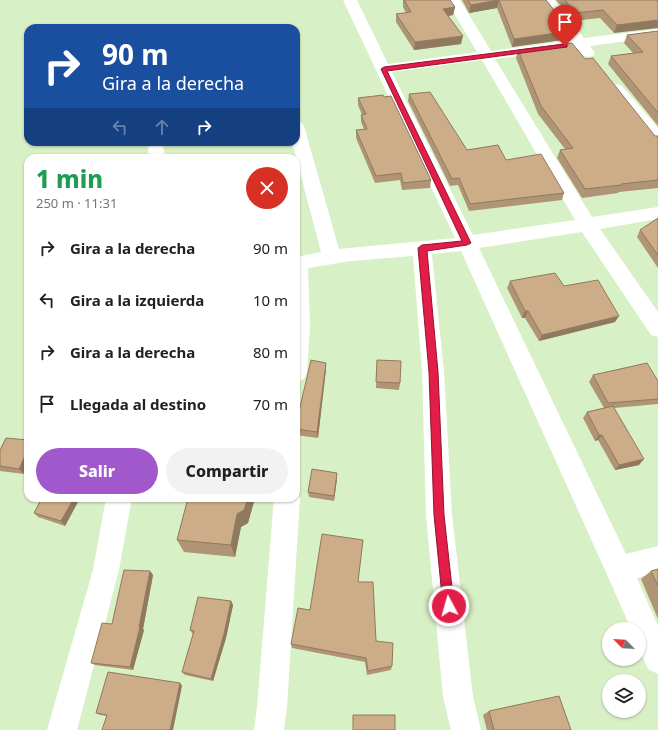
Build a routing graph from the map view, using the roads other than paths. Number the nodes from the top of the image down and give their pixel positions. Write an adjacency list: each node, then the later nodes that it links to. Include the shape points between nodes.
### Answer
1 (350, 0): 8 (street)
2 (453, 0): 6 (street)
3 (547, 0): 5 (street)
4 (658, 33): 5 (street)
5 (581, 44): 6 (street); 7 (street)
6 (487, 56): 8 (street); 13 (street)
7 (595, 62)
8 (384, 69): 14 (street)
9 (610, 80): 10 (street)
10 (658, 139)
11 (300, 141): 16 (street)
12 (658, 212): 13 (street)
13 (587, 224): 14 (street); 18 (street)
14 (467, 243): 15 (street); 22 (street)
15 (422, 248): 16 (street); 26 (street, via 433,372 439,515 458,697)
16 (332, 258): 17 (street)
17 (300, 263)
18 (658, 329)
19 (118, 502): 24 (street, via 106,570)
20 (287, 502): 25 (street)
21 (658, 559): 22 (street)
22 (619, 569): 23 (street)
23 (658, 659)
24 (62, 730)
25 (269, 730)
26 (466, 730)

